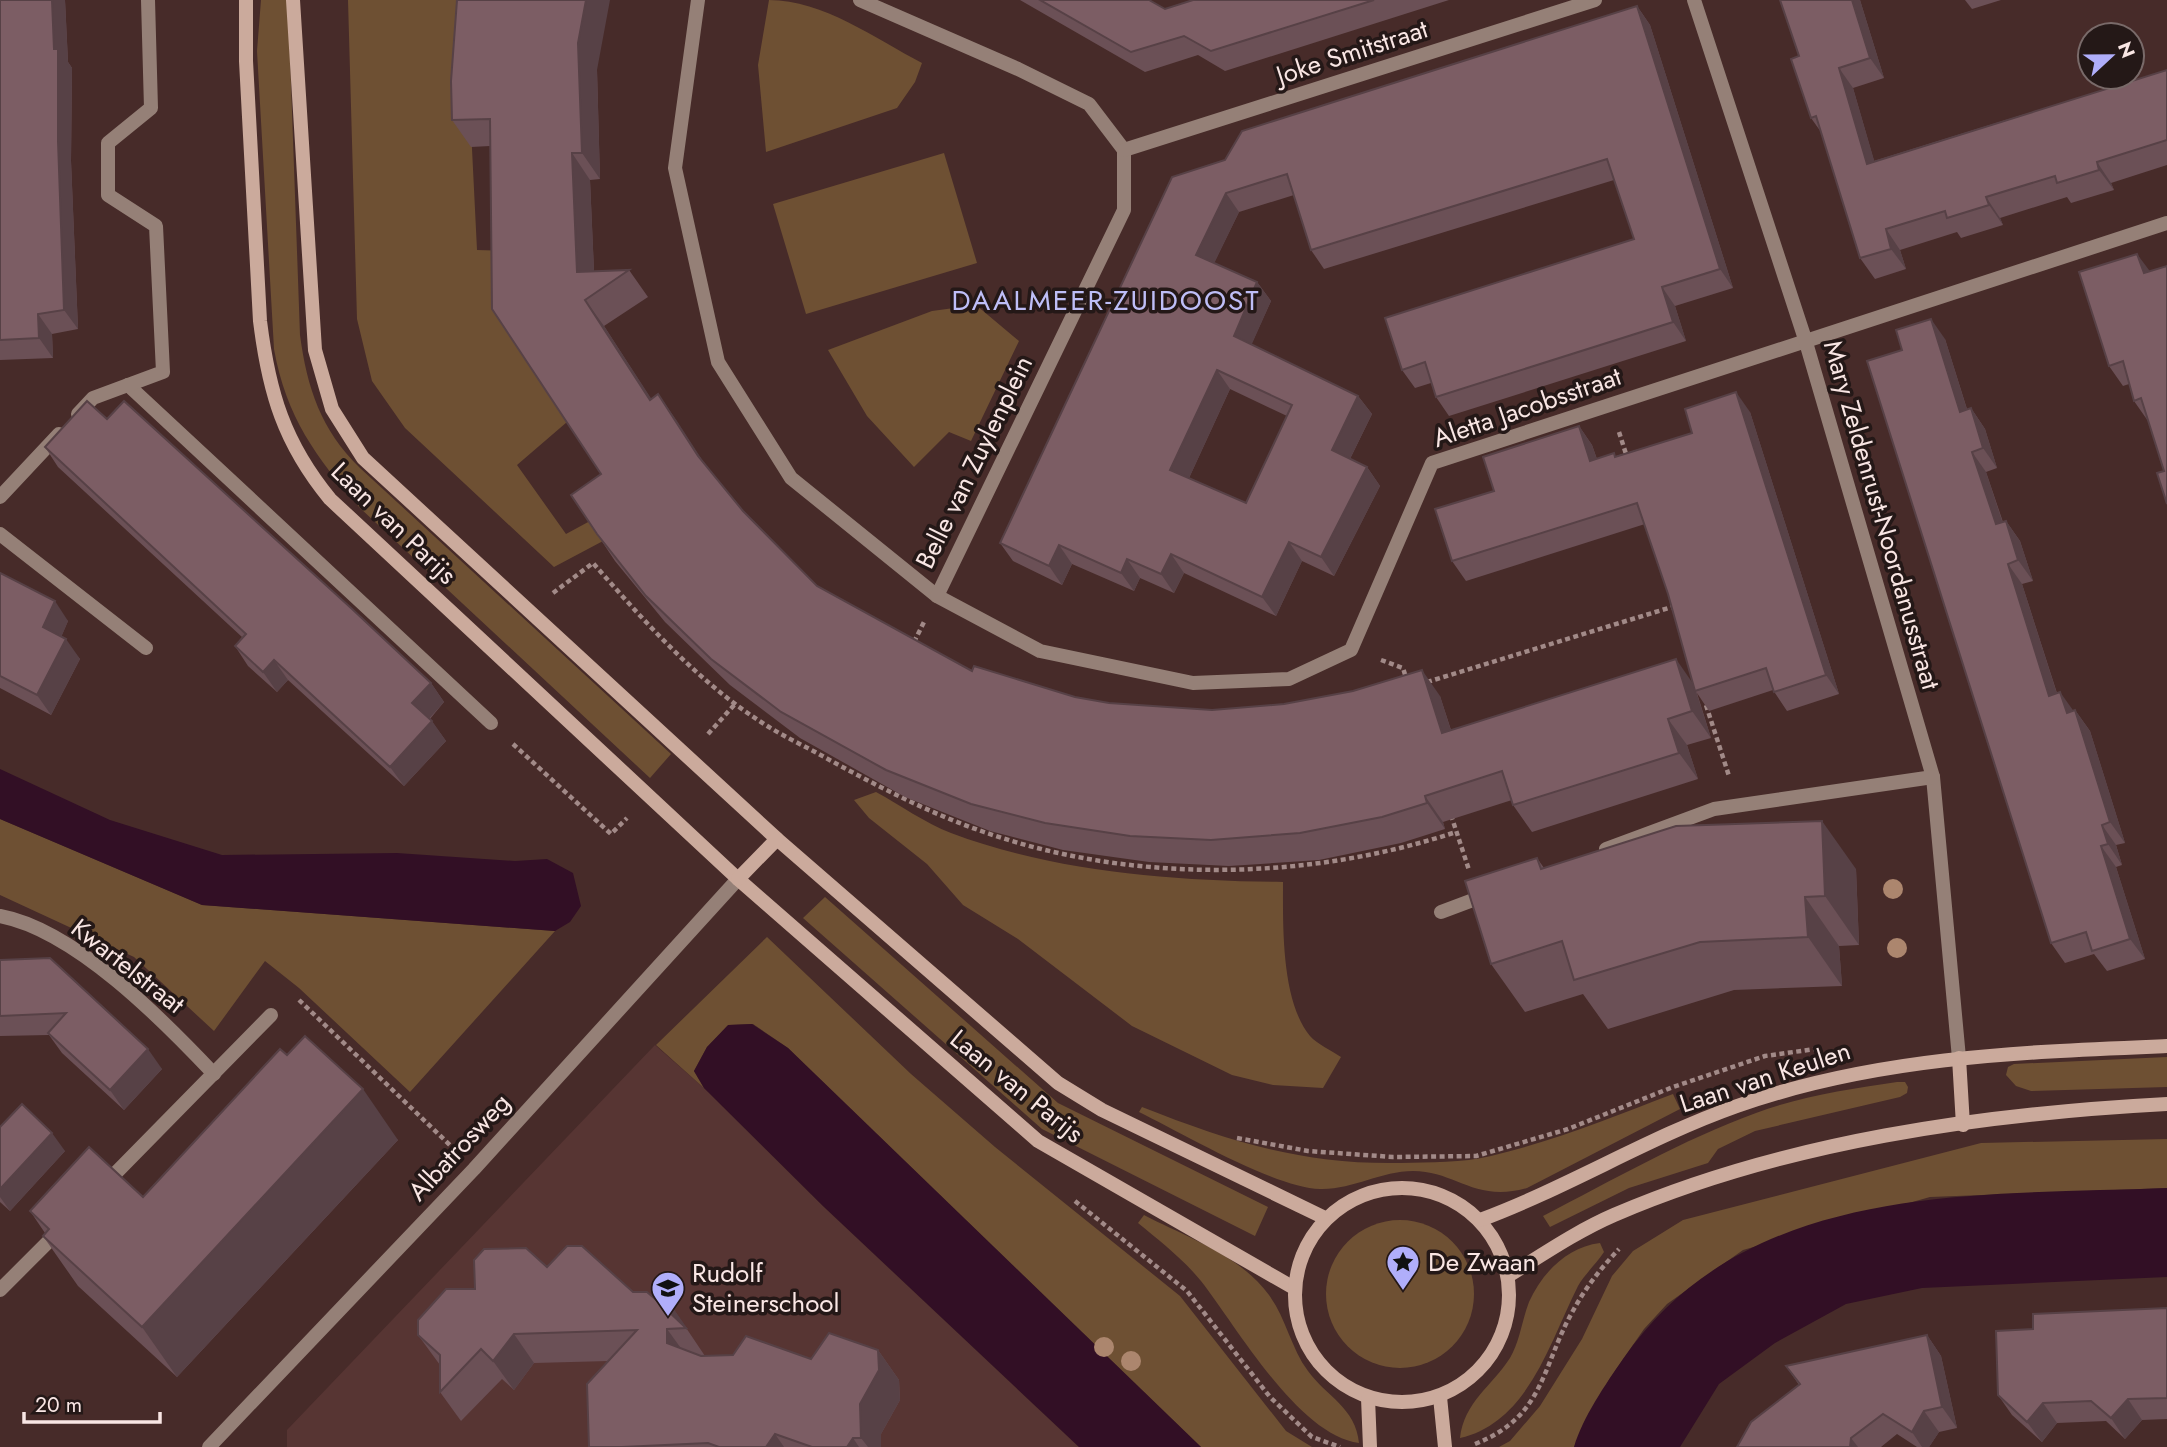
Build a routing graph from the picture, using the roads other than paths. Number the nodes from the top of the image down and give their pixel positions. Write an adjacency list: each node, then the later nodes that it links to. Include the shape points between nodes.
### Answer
1 (148, 0): 11 (street, via 151,108 108,143 108,195 156,226 163,372)
2 (246, 0): 20 (street, Laan van Parijs, via 260,321 269,376 289,440 330,499)
3 (293, 0): 18 (street, Laan van Parijs, via 310,310 315,350 332,409 363,458)
4 (698, 0): 14 (street, Belle van Zuylenplein, via 675,168 718,362 791,478)
5 (860, 0): 8 (street, via 1089,104)
6 (1595, 0): 8 (street, Joke Smitstraat)
7 (1694, 0): 10 (street, Mary Zeldenrust-Noordanusstraat)
8 (1124, 150): 14 (street, Belle van Zuylenplein, via 1124,210)
9 (2167, 223): 10 (street, Aletta Jacobsstraat)
10 (1805, 339): 14 (street, Aletta Jacobsstraat, via 1432,463 1350,650 1289,679 1193,684 1041,651); 17 (street, Mary Zeldenrust-Noordanusstraat)
11 (128, 385): 12 (street, via 93,398); 16 (street)
12 (0, 497)
13 (0, 534): 15 (street)
14 (937, 596)
15 (146, 648)
16 (491, 723)
17 (1933, 777): 19 (street, via 1714,809); 26 (street, Mary Zeldenrust-Noordanusstraat)
18 (778, 839): 20 (street); 31 (street, Laan van Parijs, via 1079,1098)
19 (1590, 856)
20 (738, 879): 35 (street, Laan van Parijs, via 1038,1141); 39 (street, Albatrosweg, via 474,1169)
21 (1503, 888): 22 (street)
22 (1441, 912)
23 (0, 916): 27 (street, Kwartelstraat, via 47,935 120,984)
24 (271, 1015): 27 (street)
25 (2167, 1046): 26 (street, Laan van Keulen)
26 (1959, 1058): 29 (street); 32 (street, Laan van Keulen, via 1855,1072 1736,1106 1538,1199)
27 (214, 1074): 30 (street)
28 (2167, 1104): 29 (street, via 2045,1111)
29 (1963, 1125): 34 (street, via 1758,1165 1612,1216)
30 (97, 1192)
31 (1325, 1218): 32 (street, via 1350,1199 1383,1188 1419,1188 1452,1199); 35 (street, via 1302,1252)
32 (1480, 1220): 34 (street, via 1498,1246)
33 (68, 1221): 36 (street)
34 (1508, 1276): 37 (street, via 1506,1325 1496,1348 1472,1376)
35 (1294, 1288): 38 (street, via 1306,1343 1322,1367)
36 (0, 1290)
37 (1440, 1397): 38 (street, via 1392,1403); 41 (street)
38 (1368, 1398): 40 (street)
39 (212, 1446)
40 (1370, 1447)
41 (1445, 1447)

